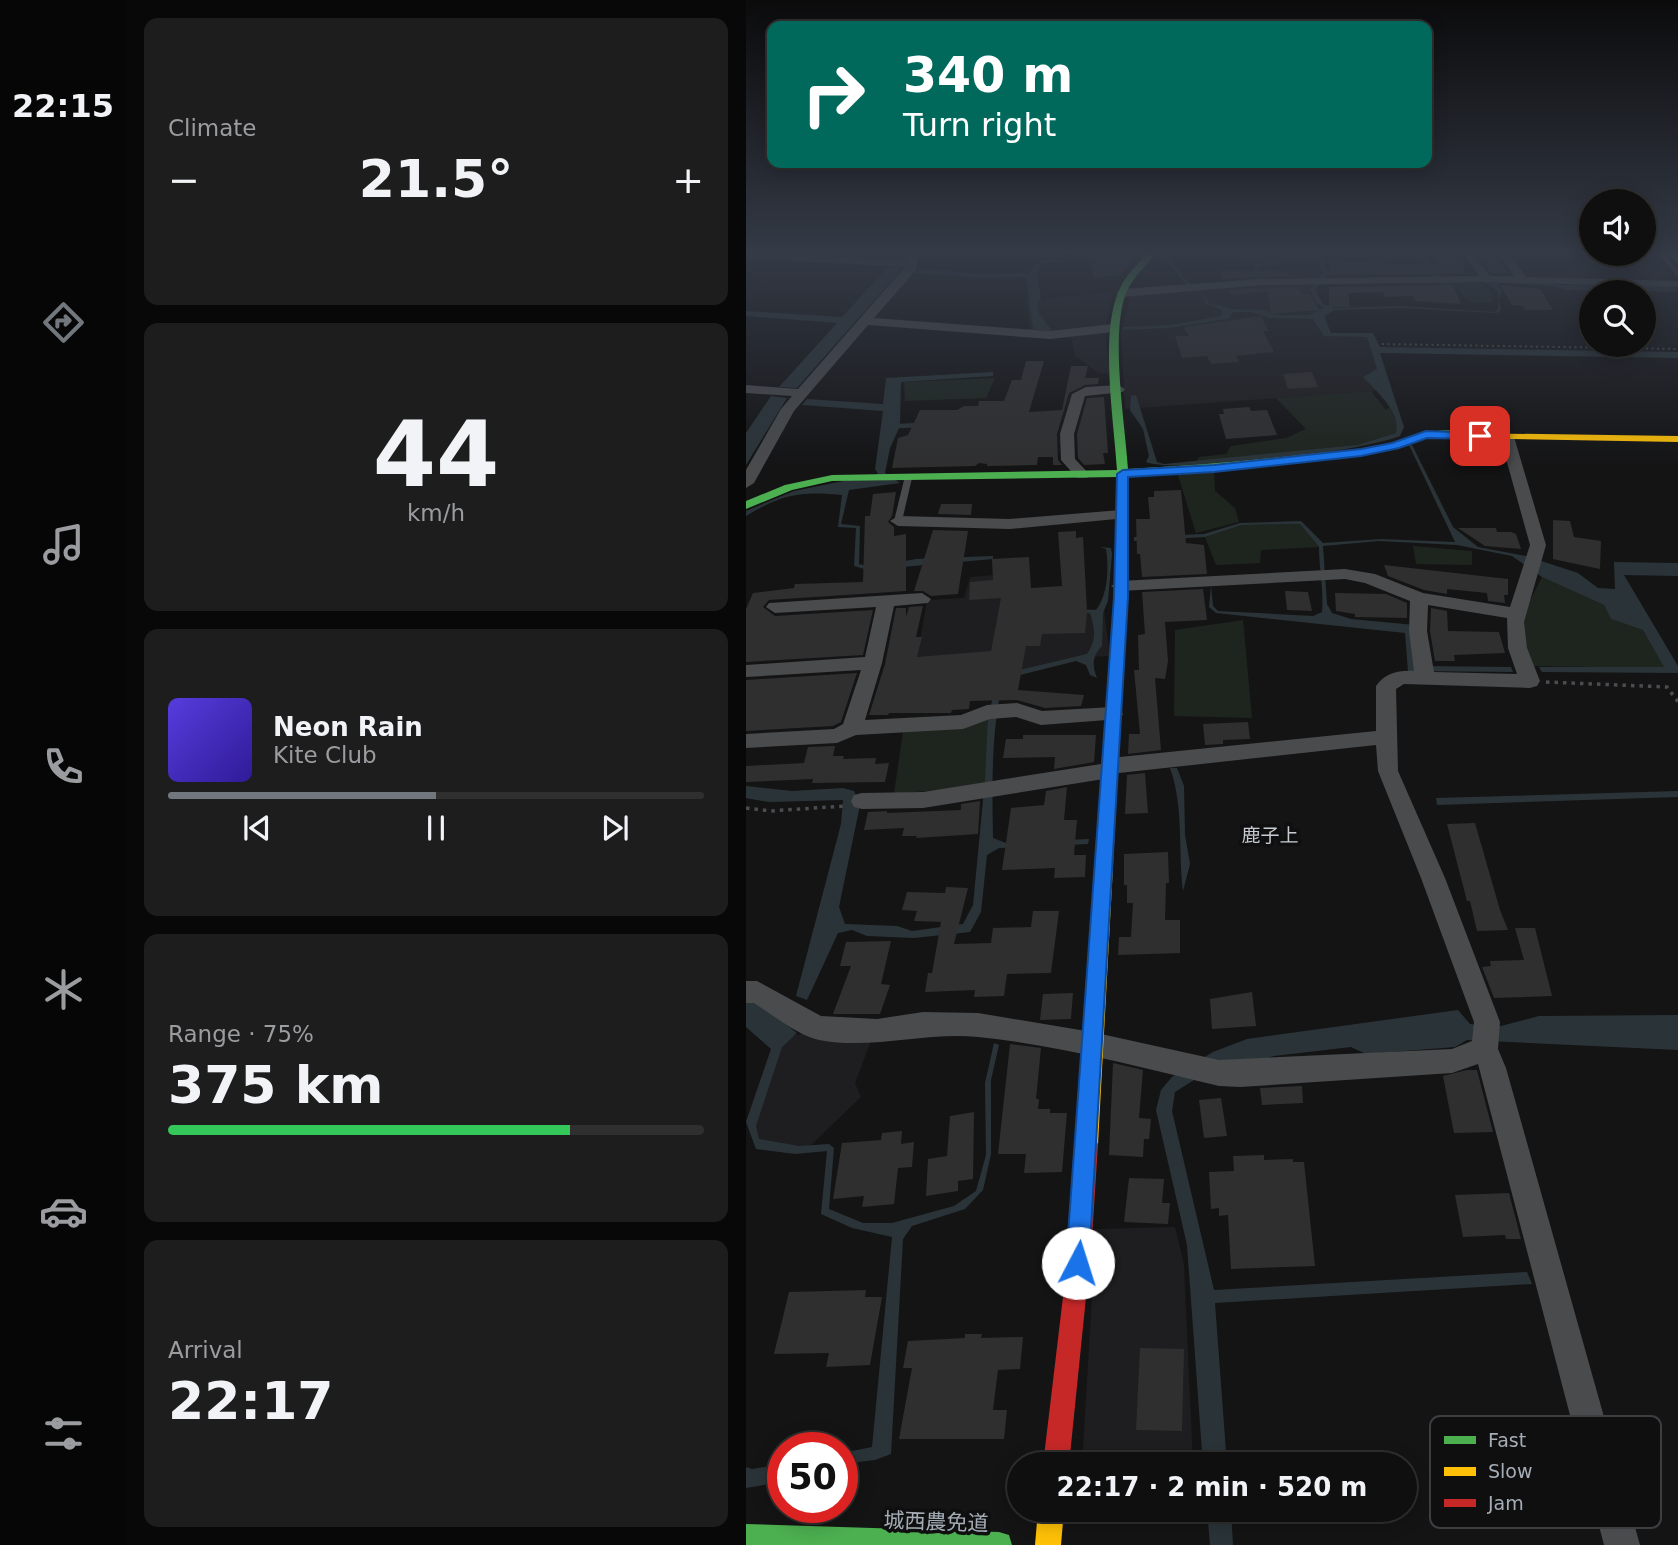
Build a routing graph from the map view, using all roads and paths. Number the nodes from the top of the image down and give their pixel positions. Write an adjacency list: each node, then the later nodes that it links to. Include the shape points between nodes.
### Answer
1 (864, 322): 9 (street)
2 (880, 322): 4 (street, via 1050,335)
3 (1115, 322): 4 (main road)
4 (1113, 328): 8 (main road)
5 (1382, 344): 6 (path)
6 (1679, 349)
7 (746, 389): 9 (street)
8 (1118, 389): 12 (main road); 13 (street, via 1079,394 1067,434 1068,460)
9 (802, 393): 15 (street)
10 (1507, 437): 11 (main road); 12 (main road, via 1426,435 1361,452); 24 (street, via 1538,545)
11 (1679, 439)
12 (1123, 474): 13 (main road); 17 (main road)
13 (1081, 475): 14 (main road)
14 (908, 478): 16 (main road, via 806,482); 18 (lane)
15 (746, 483)
16 (746, 505)
17 (1121, 515): 18 (street, via 1010,524); 19 (main road)
18 (898, 521)
19 (1120, 586): 21 (street, via 1324,575 1369,578); 30 (main road)
20 (922, 598): 22 (street)
21 (1419, 598): 24 (street); 27 (street)
22 (886, 601): 23 (street); 25 (street)
23 (775, 607)
24 (1516, 614): 28 (street, via 1515,644)
25 (873, 663): 26 (street); 31 (street)
26 (746, 671)
27 (1424, 672): 28 (street); 32 (street, via 1400,677 1386,686)
28 (1526, 673): 29 (path, via 1667,687)
29 (1679, 703)
30 (1113, 714): 31 (street, via 1041,718 1017,710 964,722); 34 (main road)
31 (852, 728): 33 (street, via 837,736)
32 (1385, 737): 34 (street); 39 (street, via 1388,771 1433,878)
33 (746, 741)
34 (1110, 768): 35 (street, via 923,800); 40 (main road)
35 (862, 801)
36 (746, 808): 37 (path)
37 (839, 808)
38 (746, 992): 40 (street, via 757,992 818,1028 877,1031 923,1024 978,1025)
39 (1486, 1036): 40 (street, via 1452,1061 1240,1074); 41 (street)
40 (1092, 1044): 42 (main road, via 1081,1238)
41 (1587, 1416)
42 (1057, 1452)
43 (1051, 1522): 47 (main road)
44 (1617, 1528): 48 (street)
45 (746, 1537): 46 (main road, 城西農免道)
46 (999, 1545)
47 (1048, 1545)
48 (1622, 1545)

